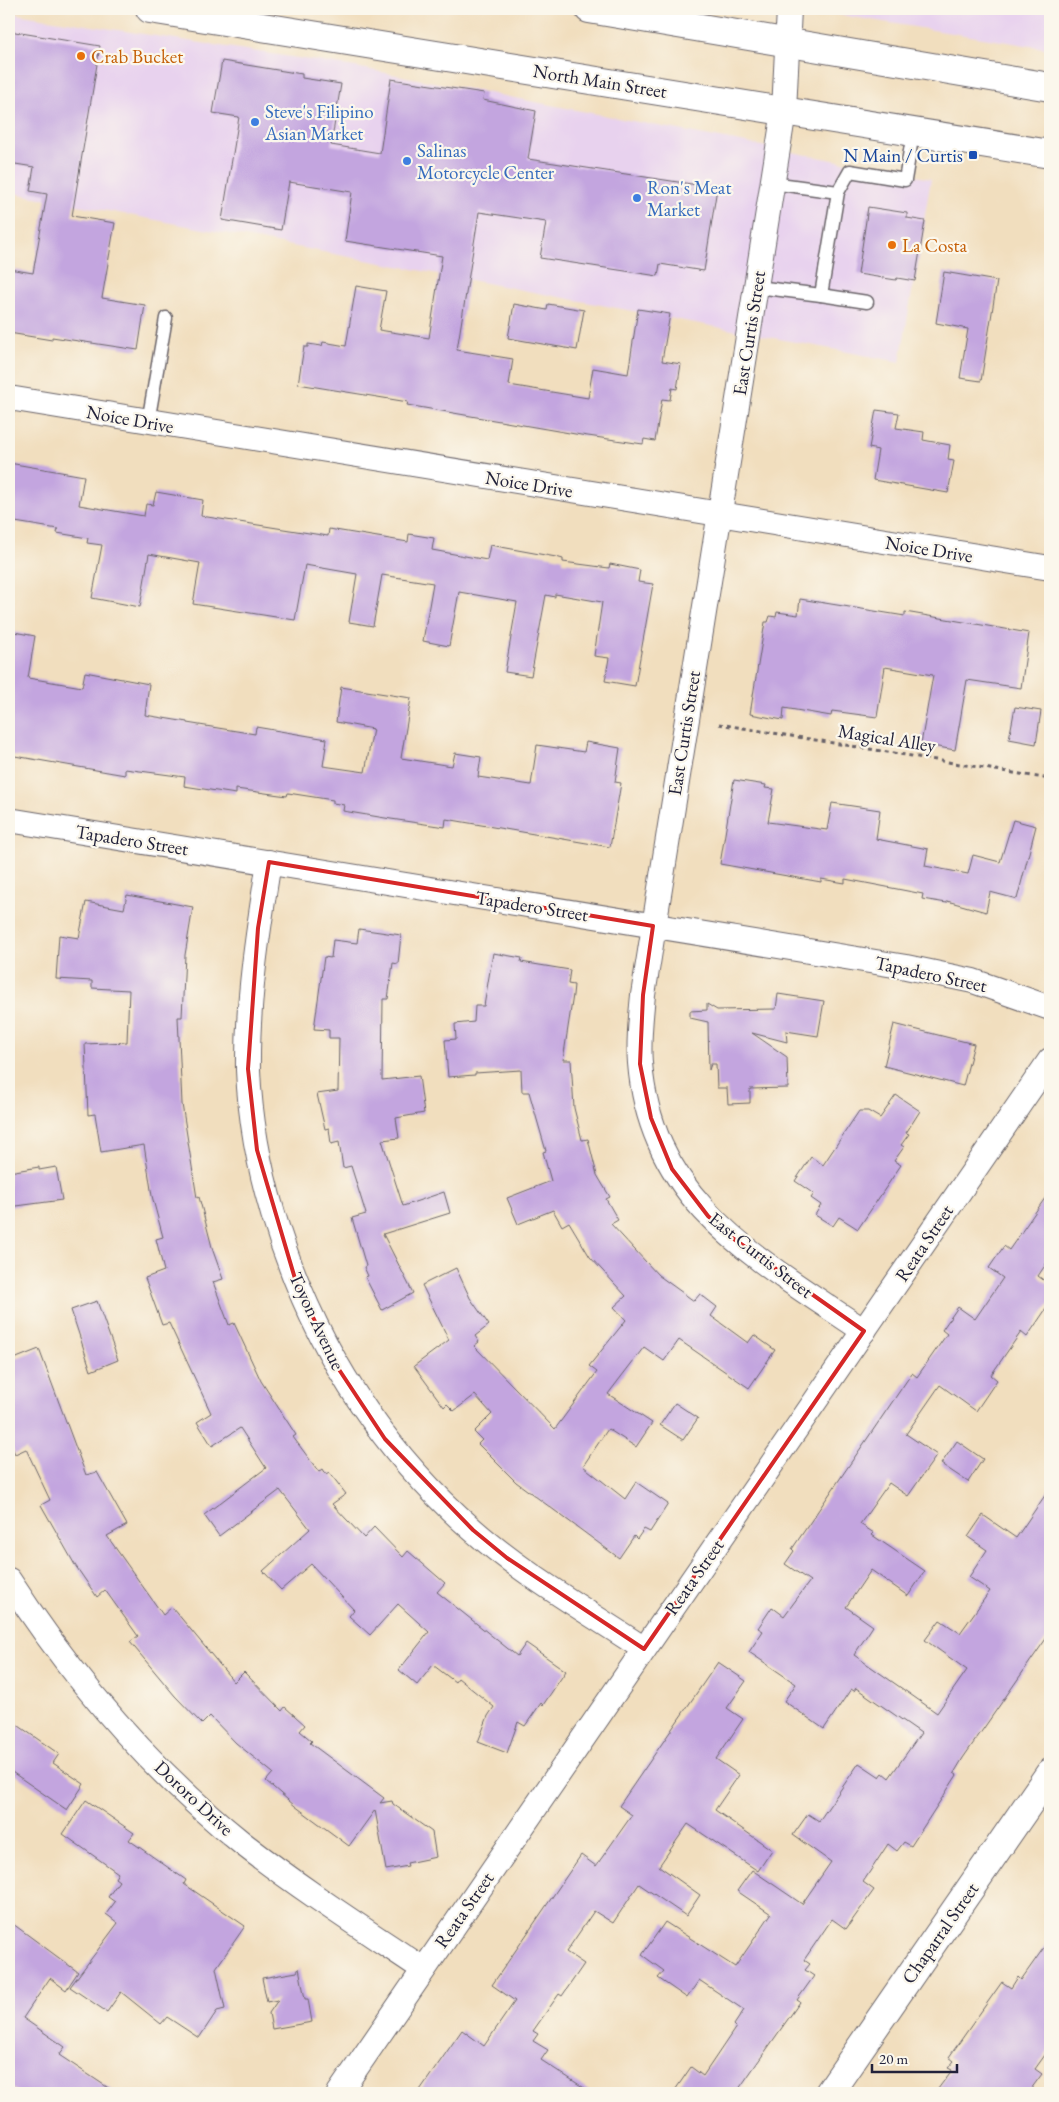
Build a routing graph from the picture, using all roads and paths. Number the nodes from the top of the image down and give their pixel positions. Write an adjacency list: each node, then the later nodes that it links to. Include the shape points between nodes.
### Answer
1 (150, 9): 4 (main road, North Main Street)
2 (589, 9): 5 (main road)
3 (789, 9): 5 (street, East Curtis Street)
4 (185, 12): 7 (main road, North Main Street)
5 (787, 43): 6 (main road); 7 (street, East Curtis Street)
6 (1050, 87)
7 (784, 111): 8 (main road, North Main Street); 10 (street, East Curtis Street)
8 (913, 133): 9 (main road, North Main Street); 11 (lane, via 905,180 850,171)
9 (1050, 154)
10 (772, 182): 11 (lane); 12 (street, East Curtis Street)
11 (838, 192): 13 (lane)
12 (757, 287): 13 (lane); 18 (street, East Curtis Street)
13 (822, 295): 14 (lane)
14 (867, 302)
15 (166, 318): 17 (lane)
16 (9, 398): 17 (street, Noice Drive)
17 (148, 422): 18 (street, Noice Drive)
18 (720, 515): 19 (street, Noice Drive); 24 (street, East Curtis Street)
19 (1050, 568)
20 (719, 724): 21 (path, Magical Alley)
21 (1050, 779)
22 (9, 820): 23 (street, Tapadero Street)
23 (269, 862): 24 (street, Tapadero Street); 29 (street, Toyon Avenue, via 252,981 248,1069 251,1109 267,1193 287,1256 315,1325 361,1405 439,1498 507,1558)
24 (653, 926): 25 (street, Tapadero Street, via 940,973); 27 (street, East Curtis Street, via 639,1034 640,1064 651,1118 672,1169 687,1192 731,1238)
25 (1050, 1008)
26 (1050, 1060): 27 (street, Reata Street)
27 (864, 1331): 29 (street, Reata Street)
28 (9, 1580): 31 (street, Dororo Drive, via 90,1690 124,1731 178,1784 277,1870)
29 (644, 1649): 31 (street, Reata Street)
30 (1050, 1773): 33 (main road, Chaparral Street)
31 (423, 1969): 32 (street, Reata Street)
32 (339, 2093)
33 (829, 2093)

